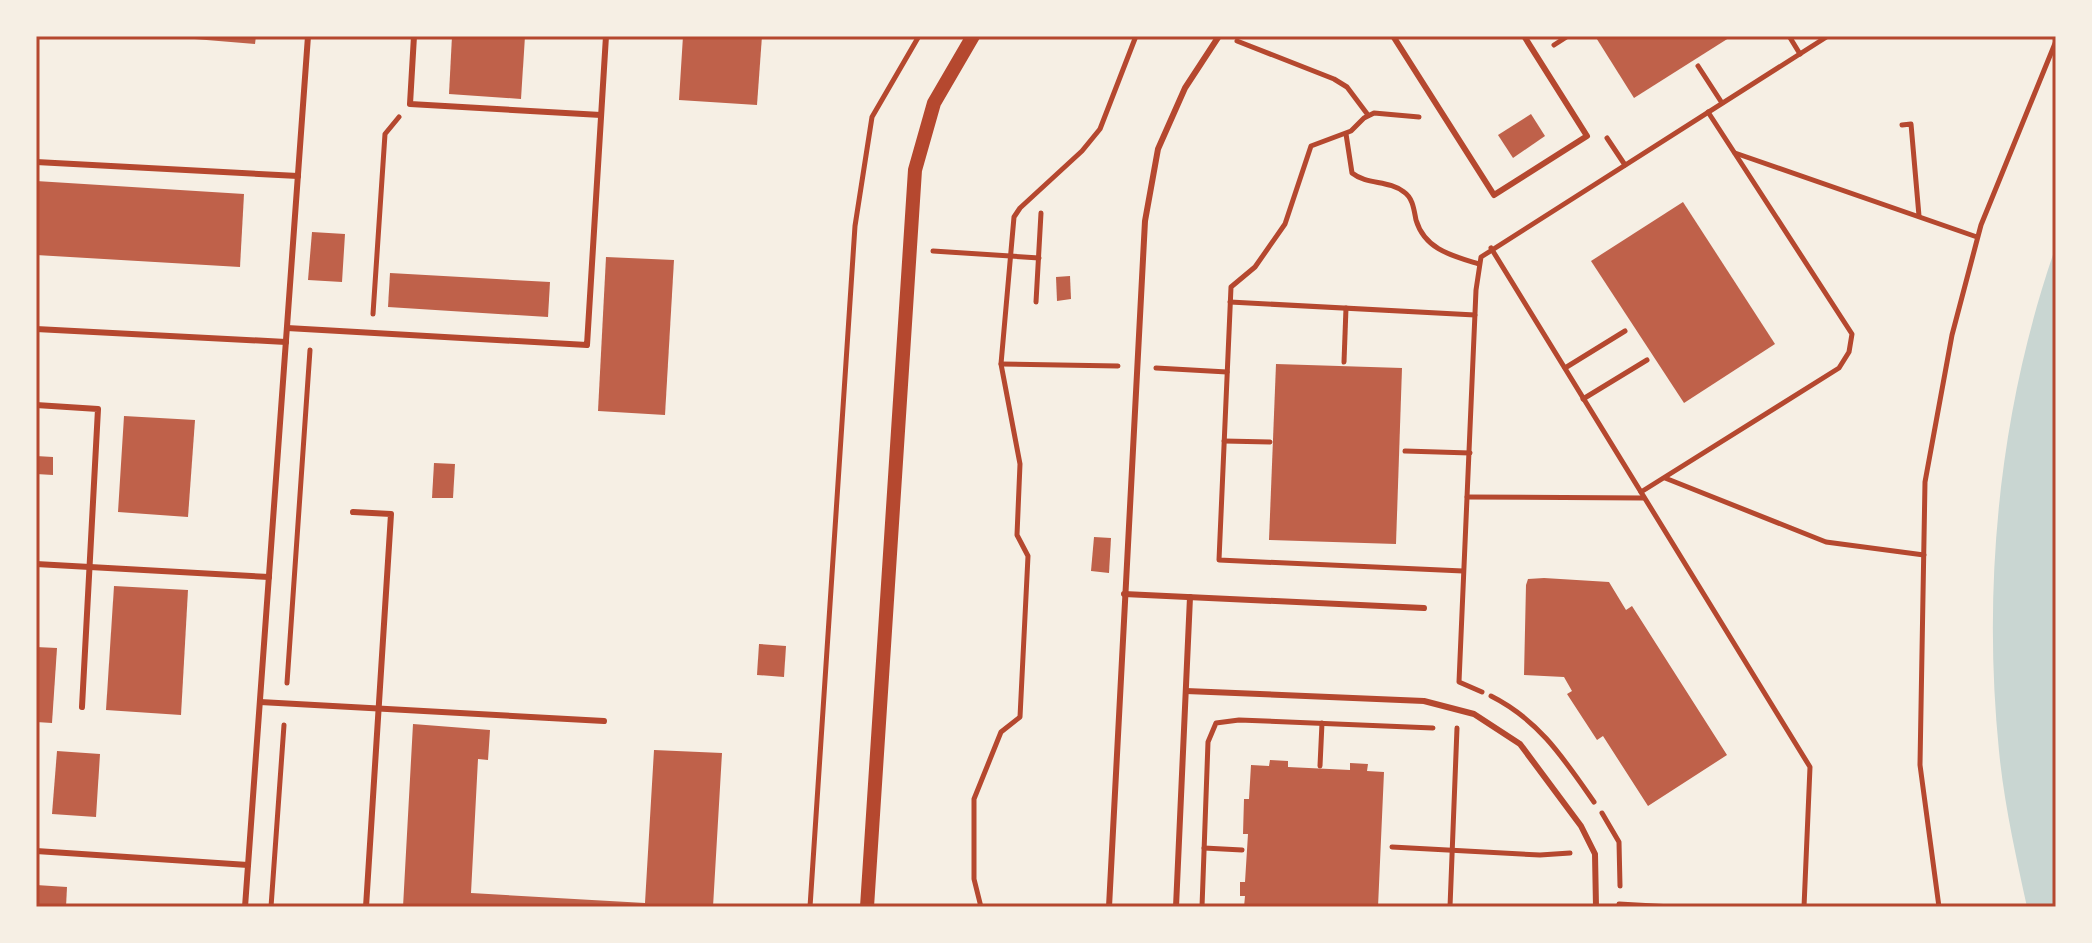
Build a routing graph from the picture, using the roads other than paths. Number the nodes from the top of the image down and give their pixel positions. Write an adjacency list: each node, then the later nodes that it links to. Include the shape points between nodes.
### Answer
1 (308, 36): 10 (lane)
2 (414, 36): 8 (lane, via 410,104)
3 (606, 36): 8 (lane)
4 (973, 36): 31 (street, via 944,82 915,170)
5 (1221, 36): 19 (lane, via 1185,88 1158,149 1145,221)
6 (1393, 36): 7 (lane, via 1494,195 1587,136)
7 (1524, 36)
8 (601, 115): 11 (lane, via 587,345)
9 (36, 162): 10 (lane)
10 (298, 176): 11 (lane)
11 (287, 328): 13 (lane)
12 (36, 329): 13 (lane)
13 (286, 342): 18 (lane)
14 (36, 405): 17 (lane, via 98,409)
15 (353, 512): 25 (lane, via 391,514)
16 (36, 564): 17 (lane)
17 (89, 567): 18 (lane); 24 (lane)
18 (269, 577): 23 (lane)
19 (1124, 594): 20 (lane); 32 (lane)
20 (1190, 597): 21 (lane); 22 (lane)
21 (1424, 608)
22 (1186, 691): 33 (lane); 34 (lane, via 1424,701 1474,714 1520,744 1581,826 1595,854)
23 (260, 702): 25 (lane); 28 (lane)
24 (82, 707)
25 (379, 709): 26 (lane); 30 (lane)
26 (604, 721)
27 (36, 851): 28 (lane)
28 (248, 865): 29 (lane)
29 (245, 907)
30 (366, 907)
31 (867, 907)
32 (1109, 907)
33 (1176, 907)
34 (1596, 907)

